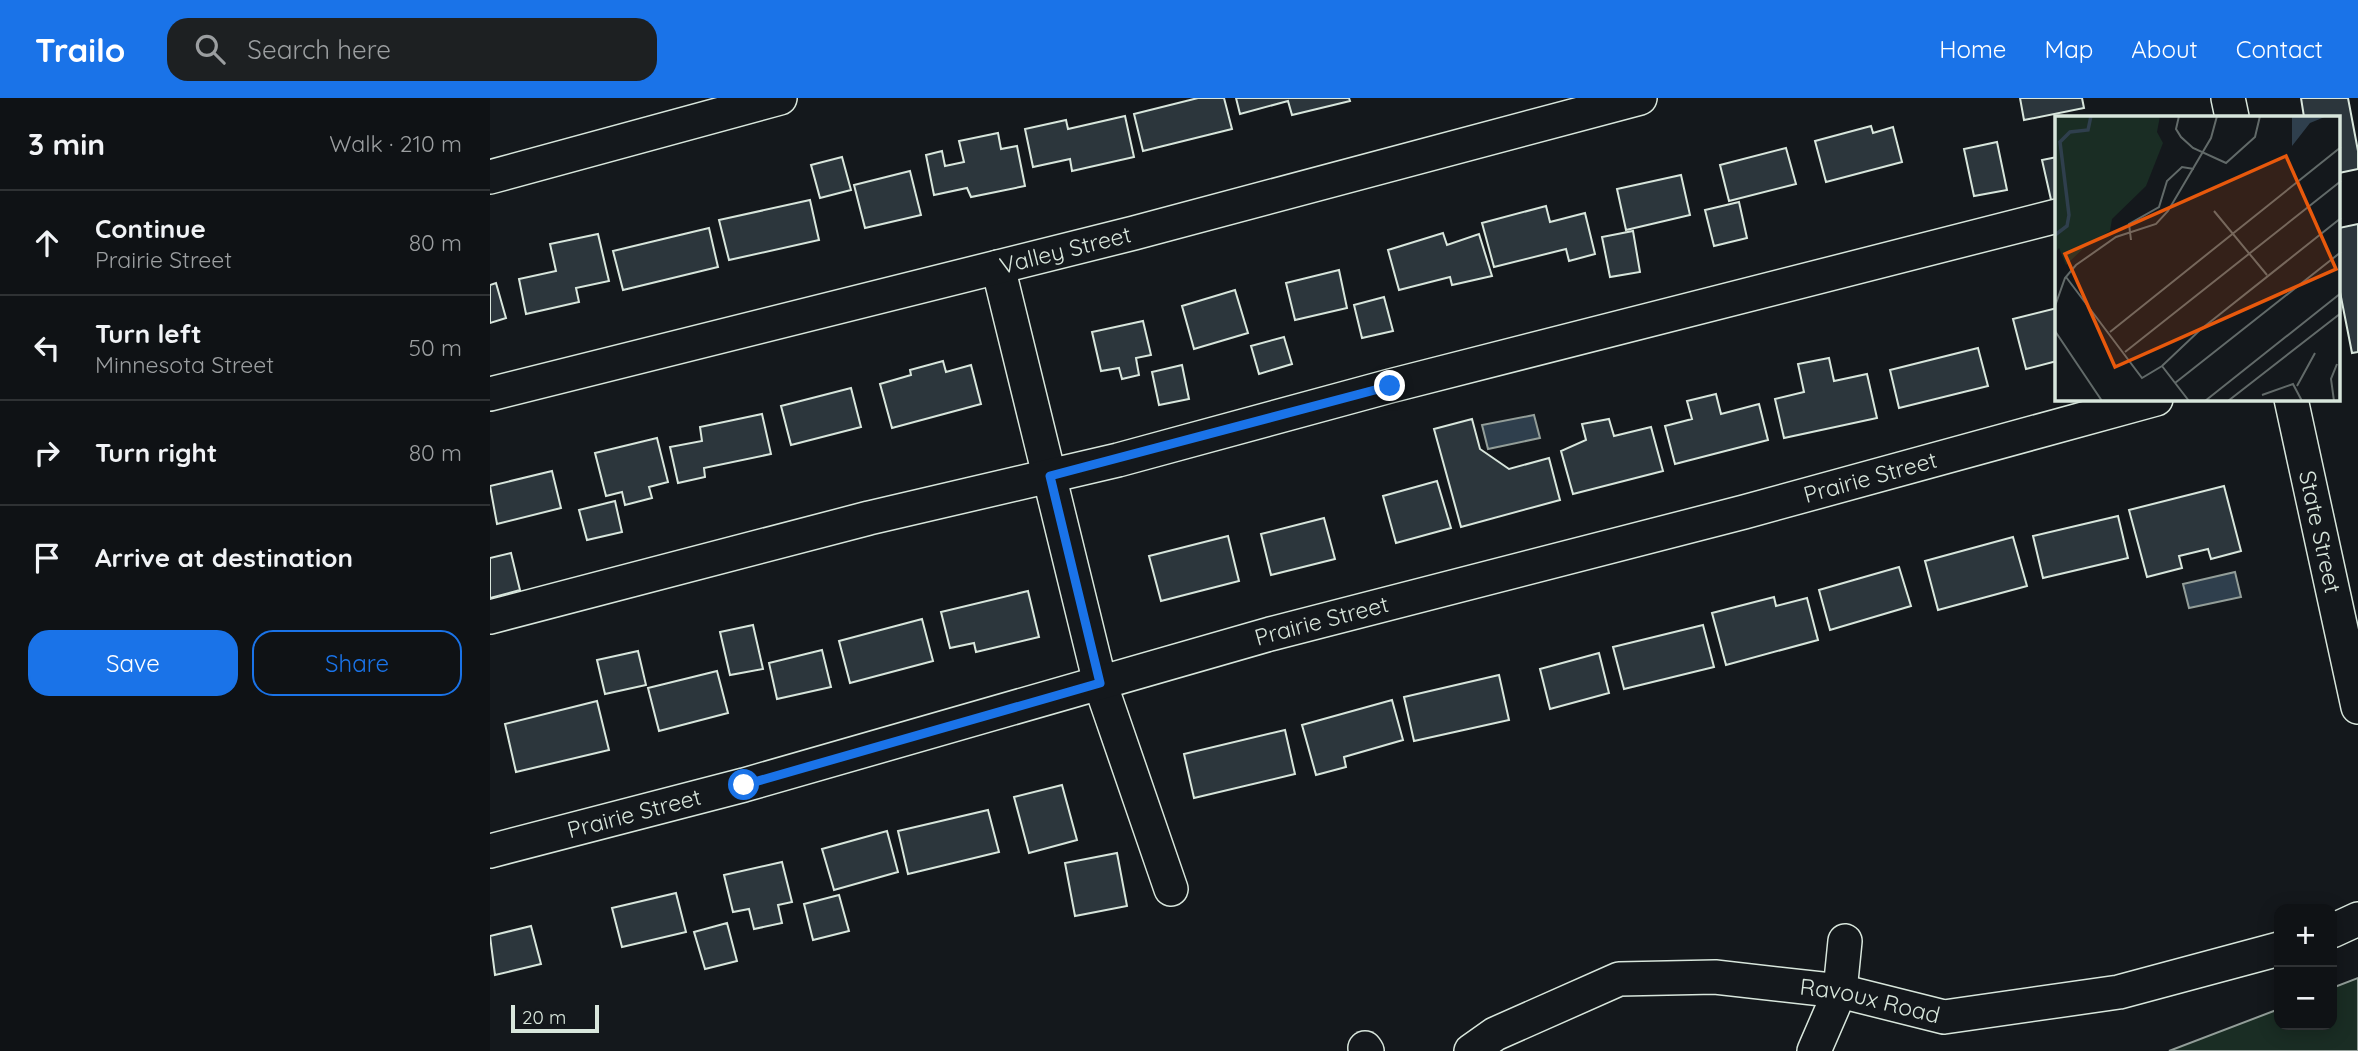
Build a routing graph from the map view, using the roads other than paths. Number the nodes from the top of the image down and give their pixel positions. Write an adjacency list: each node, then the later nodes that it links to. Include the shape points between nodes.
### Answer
1 (780, 98): 5 (street)
2 (1640, 98): 7 (street, Valley Street)
3 (2228, 98): 4 (street)
4 (2232, 116)
5 (490, 177)
6 (2055, 217): 11 (street)
7 (998, 267): 8 (street, Valley Street); 11 (street)
8 (490, 394)
9 (2149, 401): 13 (street, Prairie Street)
10 (2291, 401): 14 (street, State Street)
11 (1050, 476): 12 (street); 13 (street)
12 (490, 617)
13 (1100, 683): 15 (street, Prairie Street, via 744,785); 16 (street)
14 (2358, 707)
15 (490, 851)
16 (1171, 889)
17 (2358, 919): 18 (street)
18 (2337, 929)
19 (1845, 941): 21 (street)
20 (2274, 950): 21 (street, Ravoux Road, via 2119,992 1944,1017)
21 (1840, 991): 22 (street, Ravoux Road, via 1715,976 1619,979 1495,1034); 23 (street)
22 (1471, 1051)
23 (1814, 1051)

